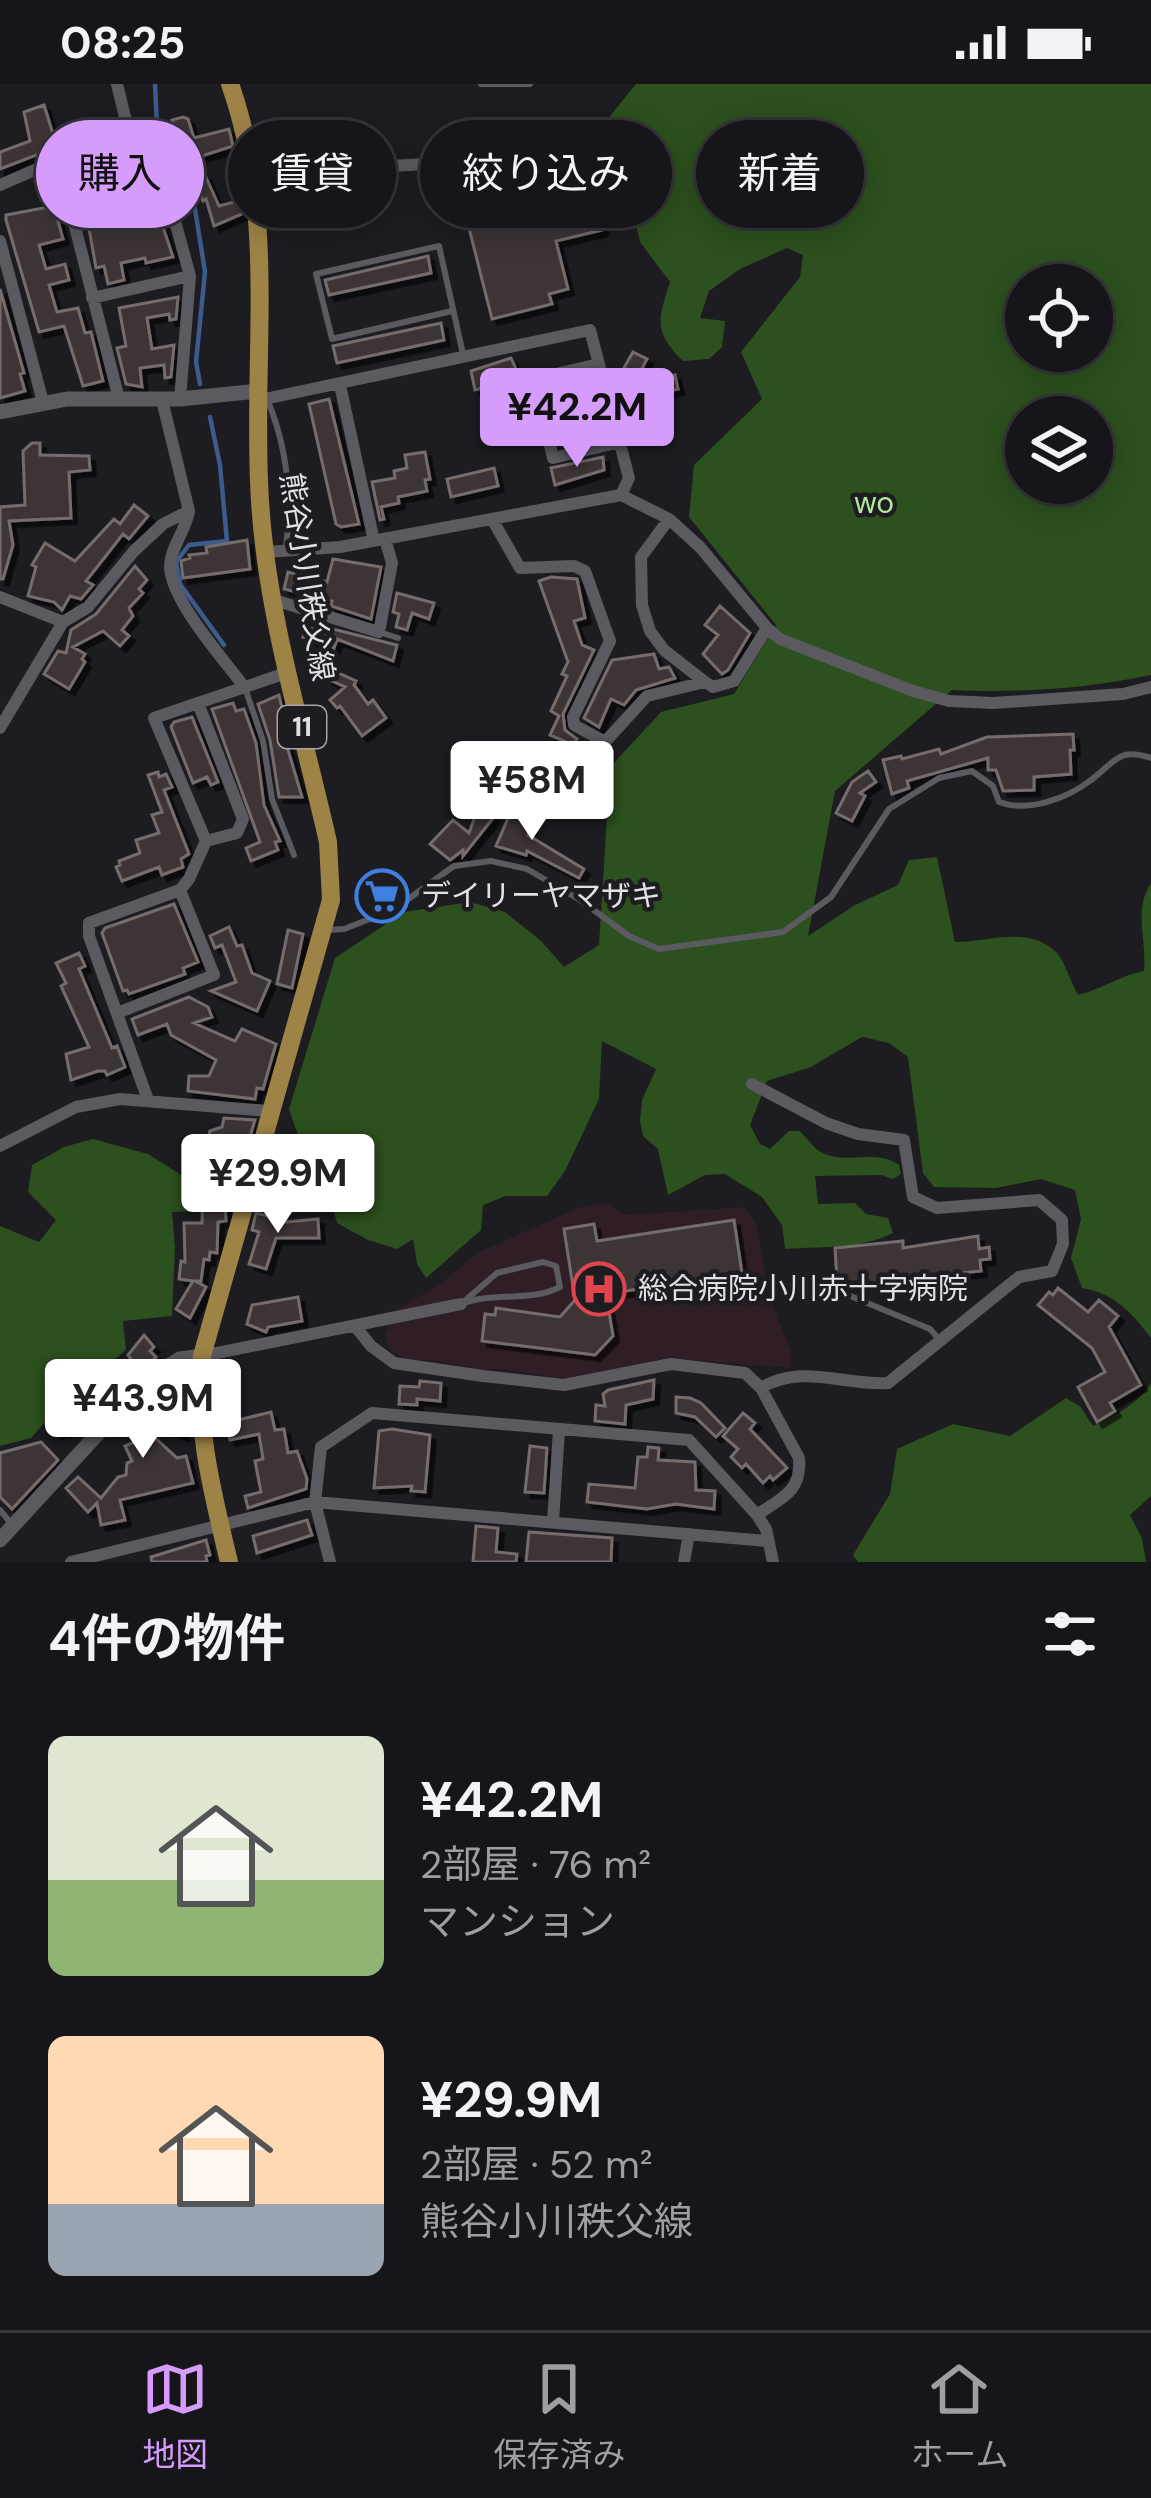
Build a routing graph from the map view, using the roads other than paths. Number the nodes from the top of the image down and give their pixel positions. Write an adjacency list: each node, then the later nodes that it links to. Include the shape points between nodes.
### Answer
1 (117, 84): 5 (street)
2 (230, 84): 6 (main road, 熊谷小川秩父線 / 11)
3 (481, 84): 4 (lane)
4 (530, 84)
5 (128, 120)
6 (241, 120)
7 (36, 169): 8 (street)
8 (0, 185)
9 (75, 228): 14 (street)
10 (177, 228): 13 (street)
11 (257, 228): 19 (main road, 熊谷小川秩父線 / 11)
12 (0, 241): 22 (street)
13 (190, 276): 14 (street); 21 (street)
14 (92, 298): 20 (street)
15 (452, 311): 15 (lane, via 439,246 316,274 332,339); 16 (lane)
16 (464, 358): 17 (street, via 590,329); 18 (street)
17 (599, 364): 24 (street); 24 (street, via 534,379 553,458)
18 (340, 385): 19 (street); 29 (street)
19 (262, 397): 21 (street); 30 (main road, 熊谷小川秩父線 / 11, via 260,506); 30 (lane, via 282,447 290,501)
20 (118, 399): 21 (street); 22 (street)
21 (171, 399): 26 (street)
22 (43, 402): 23 (street)
23 (0, 412)
24 (620, 442): 25 (street, via 629,478)
25 (621, 494): 27 (street); 28 (street)
26 (189, 511): 33 (street, via 163,524 88,607); 40 (street, via 170,561 173,587)
27 (492, 519): 29 (street); 38 (street, via 520,568 585,571 610,641 574,725 605,742 647,696)
28 (669, 519): 34 (street); 38 (street, via 641,557 642,605 664,650)
29 (379, 540): 30 (street); 35 (street, via 392,563)
30 (276, 552): 32 (main road, 熊谷小川秩父線 / 11)
31 (0, 597): 33 (street)
32 (274, 600): 35 (street); 37 (main road, 熊谷小川秩父線 / 11)
33 (63, 622): 42 (street)
34 (767, 628): 38 (street, via 734,681); 39 (street, via 808,652 949,701 1080,698)
35 (379, 632): 36 (lane)
36 (398, 638)
37 (289, 672): 40 (street); 47 (main road, 熊谷小川秩父線 / 11, via 332,864)
38 (704, 682)
39 (1151, 687)
40 (245, 688): 41 (street); 45 (lane)
41 (198, 704): 44 (street, via 243,819 236,832); 44 (street, via 154,718)
42 (0, 728)
43 (1151, 758): 47 (lane, via 1122,756 1069,795 1023,804 999,802 972,771 939,778 889,808 831,897 784,932 659,949 527,869 491,861 454,866 393,910)
44 (206, 841): 46 (street)
45 (294, 855)
46 (180, 890): 48 (street, via 88,923); 48 (street, via 214,975)
47 (322, 931): 51 (main road, 熊谷小川秩父線 / 11)
48 (117, 1013): 50 (street)
49 (752, 1084): 57 (street, via 826,1124 904,1140 914,1197 923,1204 1028,1198 1062,1220 1064,1244 1052,1270 1019,1277)
50 (148, 1100): 51 (street); 53 (street, via 76,1107)
51 (269, 1111): 58 (main road, 熊谷小川秩父線 / 11)
52 (0, 1127): 53 (lane)
53 (2, 1145)
54 (831, 1288): 57 (lane, via 930,1329)
55 (461, 1304): 55 (lane, via 521,1264 543,1262 560,1274 555,1291); 56 (street)
56 (355, 1326): 58 (street); 59 (street, via 394,1363 565,1385 671,1364 745,1373)
57 (940, 1341): 59 (street, via 888,1383 838,1376)
58 (202, 1357): 65 (main road, 熊谷小川秩父線 / 11, via 201,1415); 66 (street, via 180,1359 150,1377)
59 (761, 1388): 63 (street, via 800,1472 789,1496)
60 (559, 1430): 61 (street, via 372,1413 321,1447); 63 (street, via 688,1440); 64 (street)
61 (315, 1502): 64 (street); 65 (street); 74 (street)
62 (0, 1510): 66 (lane)
63 (757, 1515): 69 (street)
64 (553, 1522): 67 (street)
65 (220, 1523): 70 (street); 73 (main road, 熊谷小川秩父線 / 11)
66 (14, 1526): 68 (street)
67 (689, 1534): 69 (street); 75 (street)
68 (0, 1540)
69 (766, 1541): 76 (street)
70 (130, 1546): 71 (street); 72 (street)
71 (71, 1562)
72 (134, 1562)
73 (229, 1562)
74 (329, 1562)
75 (684, 1562)
76 (773, 1562)

